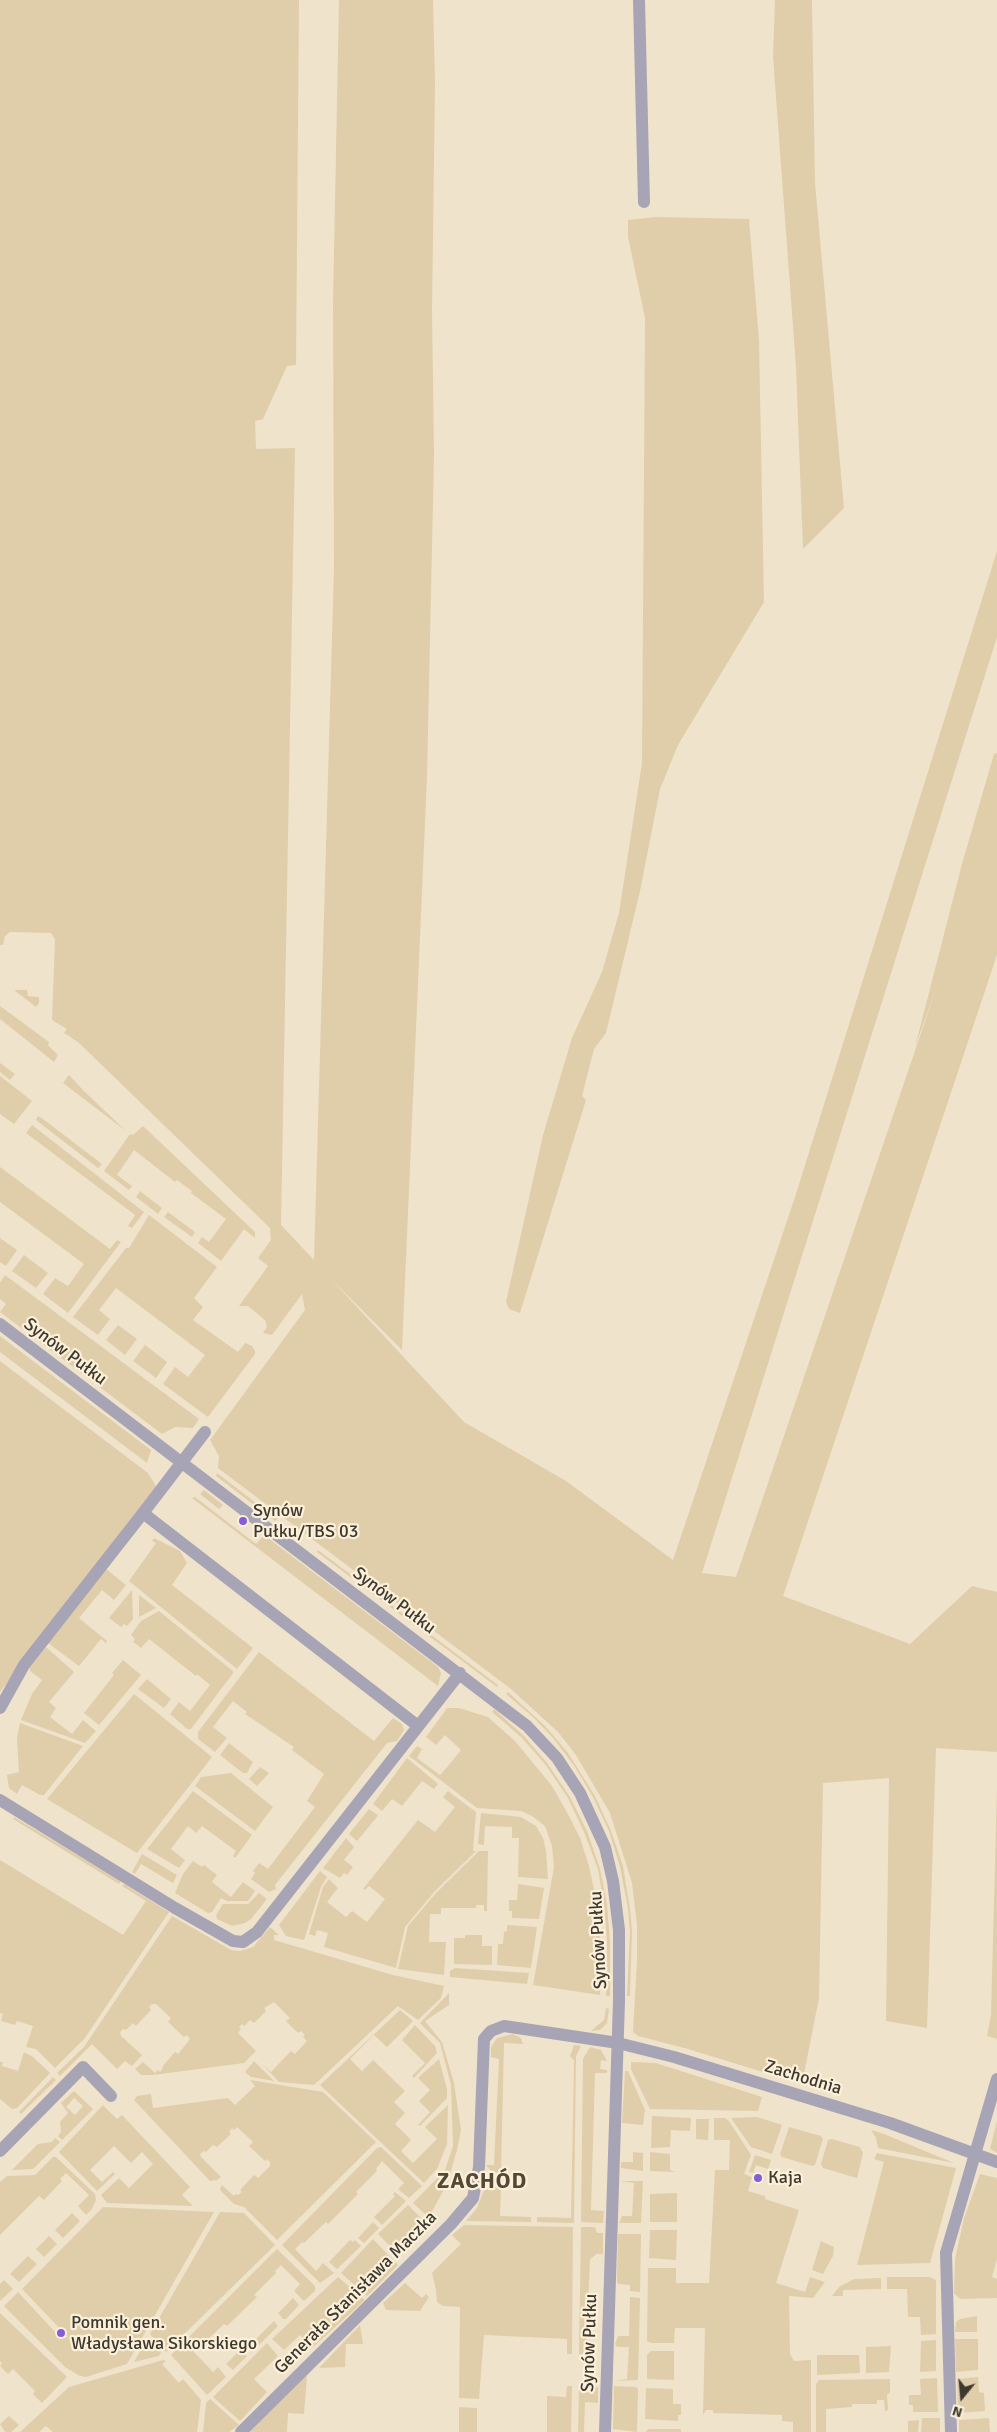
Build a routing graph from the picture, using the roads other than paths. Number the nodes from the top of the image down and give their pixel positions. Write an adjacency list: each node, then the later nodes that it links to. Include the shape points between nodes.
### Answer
1 (639, 0): 2 (street)
2 (644, 202)
3 (0, 1324): 5 (street, Synów Pułku)
4 (205, 1432): 5 (street)
5 (181, 1462): 6 (street); 7 (street, Synów Pułku)
6 (143, 1513): 8 (street, via 24,1665); 9 (street)
7 (460, 1673): 9 (street); 11 (street, Synów Pułku, via 543,1742 580,1793 595,1822 605,1846 613,1881 619,1930)
8 (0, 1708)
9 (418, 1726): 10 (street, via 252,1938 243,1942 233,1941 175,1908)
10 (2, 1801)
11 (618, 2043): 15 (street, Zachodnia, via 674,2057 880,2121); 17 (street, Generała Stanisława Maczka, via 504,2026 491,2031 484,2039 479,2167 473,2198 451,2224); 18 (street, Synów Pułku)
12 (997, 2079): 15 (street)
13 (111, 2096): 14 (street, via 83,2067)
14 (0, 2151)
15 (975, 2155): 16 (street, Zachodnia); 19 (street, via 946,2253)
16 (997, 2162)
17 (241, 2432)
18 (605, 2432)
19 (951, 2432)

